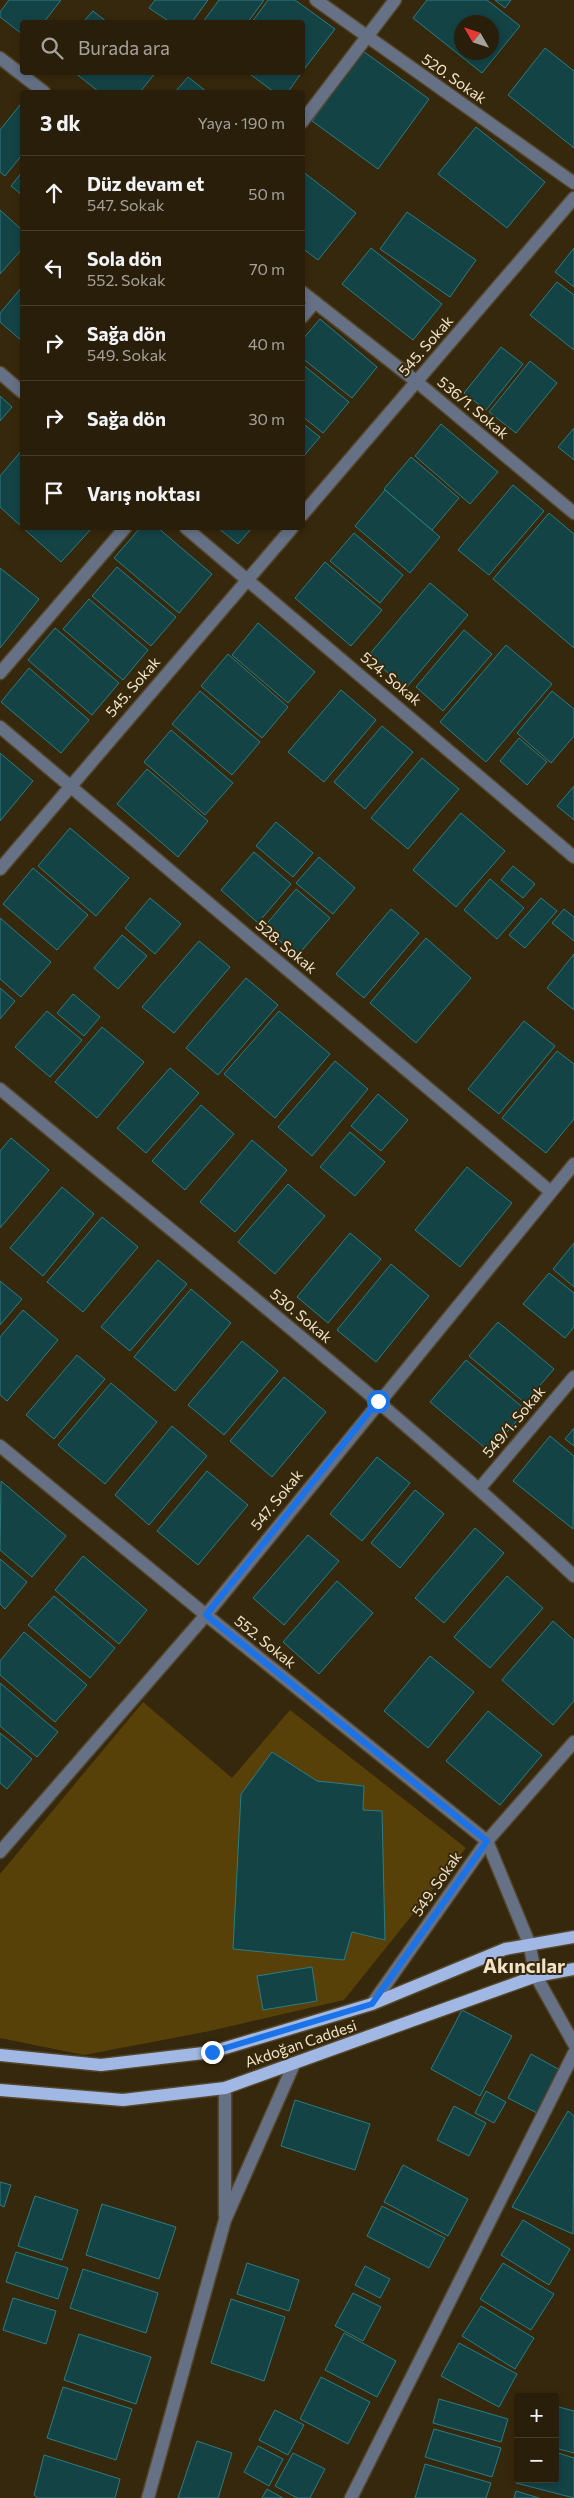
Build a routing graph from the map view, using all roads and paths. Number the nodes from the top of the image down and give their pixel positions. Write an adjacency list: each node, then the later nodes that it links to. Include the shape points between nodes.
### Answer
1 (316, 0): 3 (street, 520. Sokak)
2 (395, 0): 3 (street)
3 (368, 38): 8 (street); 9 (street, 520. Sokak)
4 (0, 58): 5 (street)
5 (20, 73)
6 (22, 75): 7 (street)
7 (41, 90)
8 (305, 118)
9 (574, 184)
10 (574, 198): 15 (street, 545. Sokak)
11 (305, 294): 12 (street, 536/1. Sokak)
12 (315, 302): 13 (street); 15 (street, 536/1. Sokak)
13 (305, 314)
14 (0, 373): 16 (street)
15 (417, 382): 17 (street, 545. Sokak); 18 (street, 536/1. Sokak)
16 (20, 390)
17 (305, 512)
18 (574, 513)
19 (123, 530): 23 (street)
20 (188, 530): 22 (street, 524. Sokak)
21 (290, 530): 22 (street, 545. Sokak)
22 (248, 578): 25 (street, 545. Sokak); 26 (street, 524. Sokak)
23 (0, 673)
24 (0, 727): 25 (street, 528. Sokak)
25 (70, 786): 27 (street, 545. Sokak); 30 (street, 528. Sokak)
26 (574, 857)
27 (0, 869)
28 (0, 1089): 32 (street, 530. Sokak)
29 (574, 1164): 30 (street, 547. Sokak)
30 (551, 1192): 32 (street, 547. Sokak)
31 (574, 1377): 34 (street, 549/1. Sokak)
32 (378, 1401): 34 (street, 530. Sokak); 36 (street, 547. Sokak)
33 (2, 1450): 36 (street, 552. Sokak)
34 (480, 1488): 35 (street, 530. Sokak)
35 (574, 1576)
36 (206, 1615): 38 (street, 552. Sokak); 39 (street, 547. Sokak)
37 (574, 1742): 38 (street, 549. Sokak)
38 (487, 1841): 41 (street); 44 (street, 549. Sokak)
39 (0, 1852)
40 (574, 1937): 41 (main road, Akdoğan Caddesi)
41 (529, 1943): 43 (street); 44 (main road, Akdoğan Caddesi, via 505,1949)
42 (574, 1969): 43 (main road, Akdoğan Caddesi)
43 (536, 1976): 45 (street); 48 (main road, Akdoğan Caddesi)
44 (372, 2004): 47 (main road, Akdoğan Caddesi, via 212,2052 100,2065)
45 (574, 2044)
46 (574, 2053): 53 (street)
47 (0, 2055)
48 (294, 2064): 49 (main road, Akdoğan Caddesi); 51 (street)
49 (225, 2088): 50 (main road, Akdoğan Caddesi, via 123,2100); 51 (street)
50 (0, 2090)
51 (225, 2220): 52 (street)
52 (148, 2498)
53 (351, 2498)

